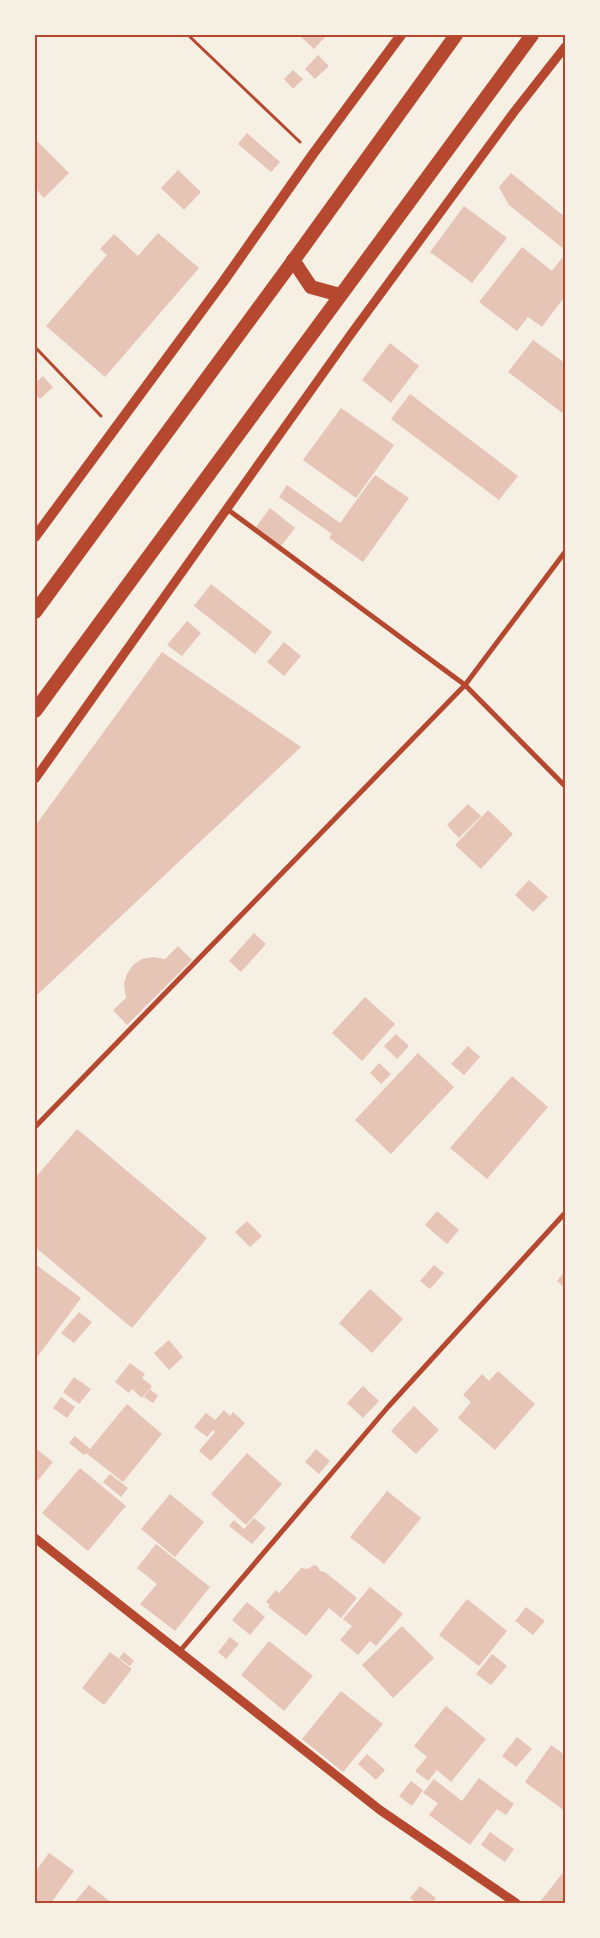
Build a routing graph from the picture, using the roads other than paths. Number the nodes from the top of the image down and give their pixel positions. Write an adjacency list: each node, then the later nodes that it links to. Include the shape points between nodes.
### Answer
1 (401, 35): 8 (main road)
2 (456, 35): 5 (highway)
3 (532, 35): 6 (highway)
4 (565, 47): 7 (street, via 351,334)
5 (293, 260): 6 (highway, via 311,286); 10 (highway)
6 (340, 295): 12 (highway)
7 (227, 509): 11 (street); 13 (street)
8 (35, 537)
9 (565, 552): 11 (street)
10 (35, 612)
11 (465, 685): 14 (street); 15 (street)
12 (35, 711)
13 (35, 779)
14 (565, 786)
15 (35, 1127)
16 (565, 1213): 18 (street, via 388,1407)
17 (35, 1538): 18 (street)
18 (180, 1651): 19 (street, via 380,1810)
19 (516, 1903)

